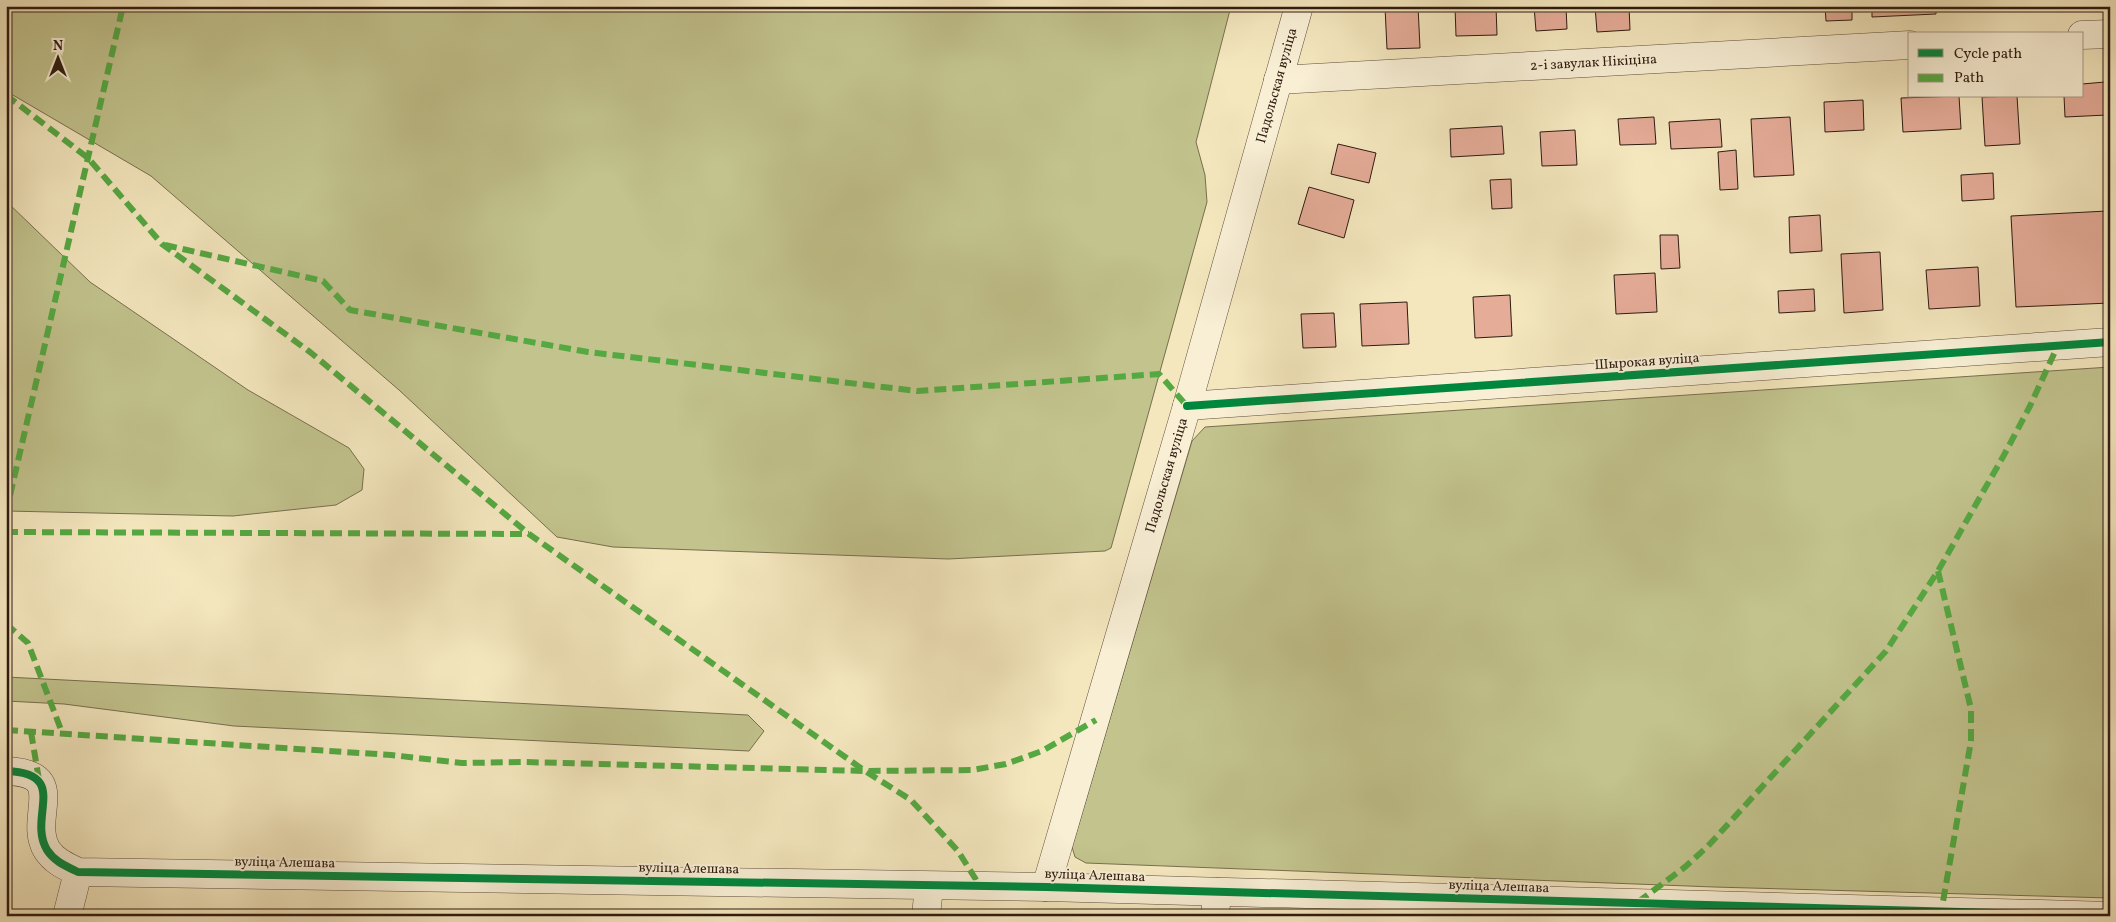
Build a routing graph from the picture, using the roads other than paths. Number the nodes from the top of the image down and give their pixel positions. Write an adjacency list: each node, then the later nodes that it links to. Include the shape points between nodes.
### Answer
1 (1299, 6): 5 (street, Падольская вуліца)
2 (2110, 34): 3 (street)
3 (2084, 35)
4 (1908, 45): 5 (street, 2-і завулак Нікіціна)
5 (1278, 80): 7 (street, Падольская вуліца)
6 (2110, 342): 7 (street, Шырокая вуліца)
7 (1187, 406): 11 (street, Падольская вуліца)
8 (6, 771): 9 (street, via 29,774 39,780 44,791 42,829 46,848 57,862)
9 (78, 872): 10 (street, вуліца Алешава); 15 (street)
10 (929, 886): 11 (street, вуліца Алешава); 16 (street)
11 (1046, 887): 12 (street, вуліца Алешава)
12 (1216, 904): 13 (street, вуліца Алешава)
13 (1635, 910): 14 (street, вуліца Алешава)
14 (1941, 914): 17 (street, вуліца Алешава)
15 (67, 916)
16 (926, 916)
17 (2110, 916)

